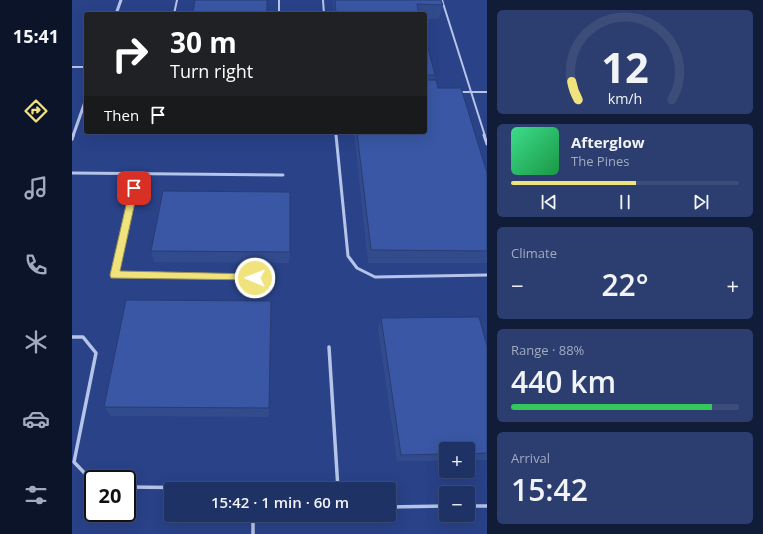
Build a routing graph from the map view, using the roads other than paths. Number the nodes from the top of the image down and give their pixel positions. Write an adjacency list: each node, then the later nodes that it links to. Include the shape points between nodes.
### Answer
1 (121, 0): 6 (street)
2 (177, 0): 7 (lane)
3 (279, 0): 8 (lane)
4 (323, 0): 9 (lane)
5 (442, 0): 13 (lane)
6 (117, 12)
7 (174, 12)
8 (279, 12)
9 (324, 12)
10 (72, 67): 11 (lane)
11 (84, 67)
12 (455, 92): 13 (lane)
13 (471, 92): 14 (lane); 18 (lane)
14 (487, 92)
15 (84, 105): 17 (street)
16 (336, 134): 22 (lane, via 348,256 356,268 375,277)
17 (72, 140)
18 (487, 144)
19 (72, 173): 20 (lane)
20 (137, 173): 21 (lane); 23 (lane, via 114,275)
21 (283, 175)
22 (487, 275)
23 (255, 278)
24 (72, 337): 26 (lane, via 83,337 96,353 74,462)
25 (329, 347): 27 (lane)
26 (84, 473)
27 (338, 482)
28 (136, 487): 29 (lane)
29 (164, 488)
30 (439, 506): 33 (lane)
31 (475, 506): 32 (lane)
32 (487, 506)
33 (396, 507)
34 (253, 522): 35 (lane)
35 (253, 534)

